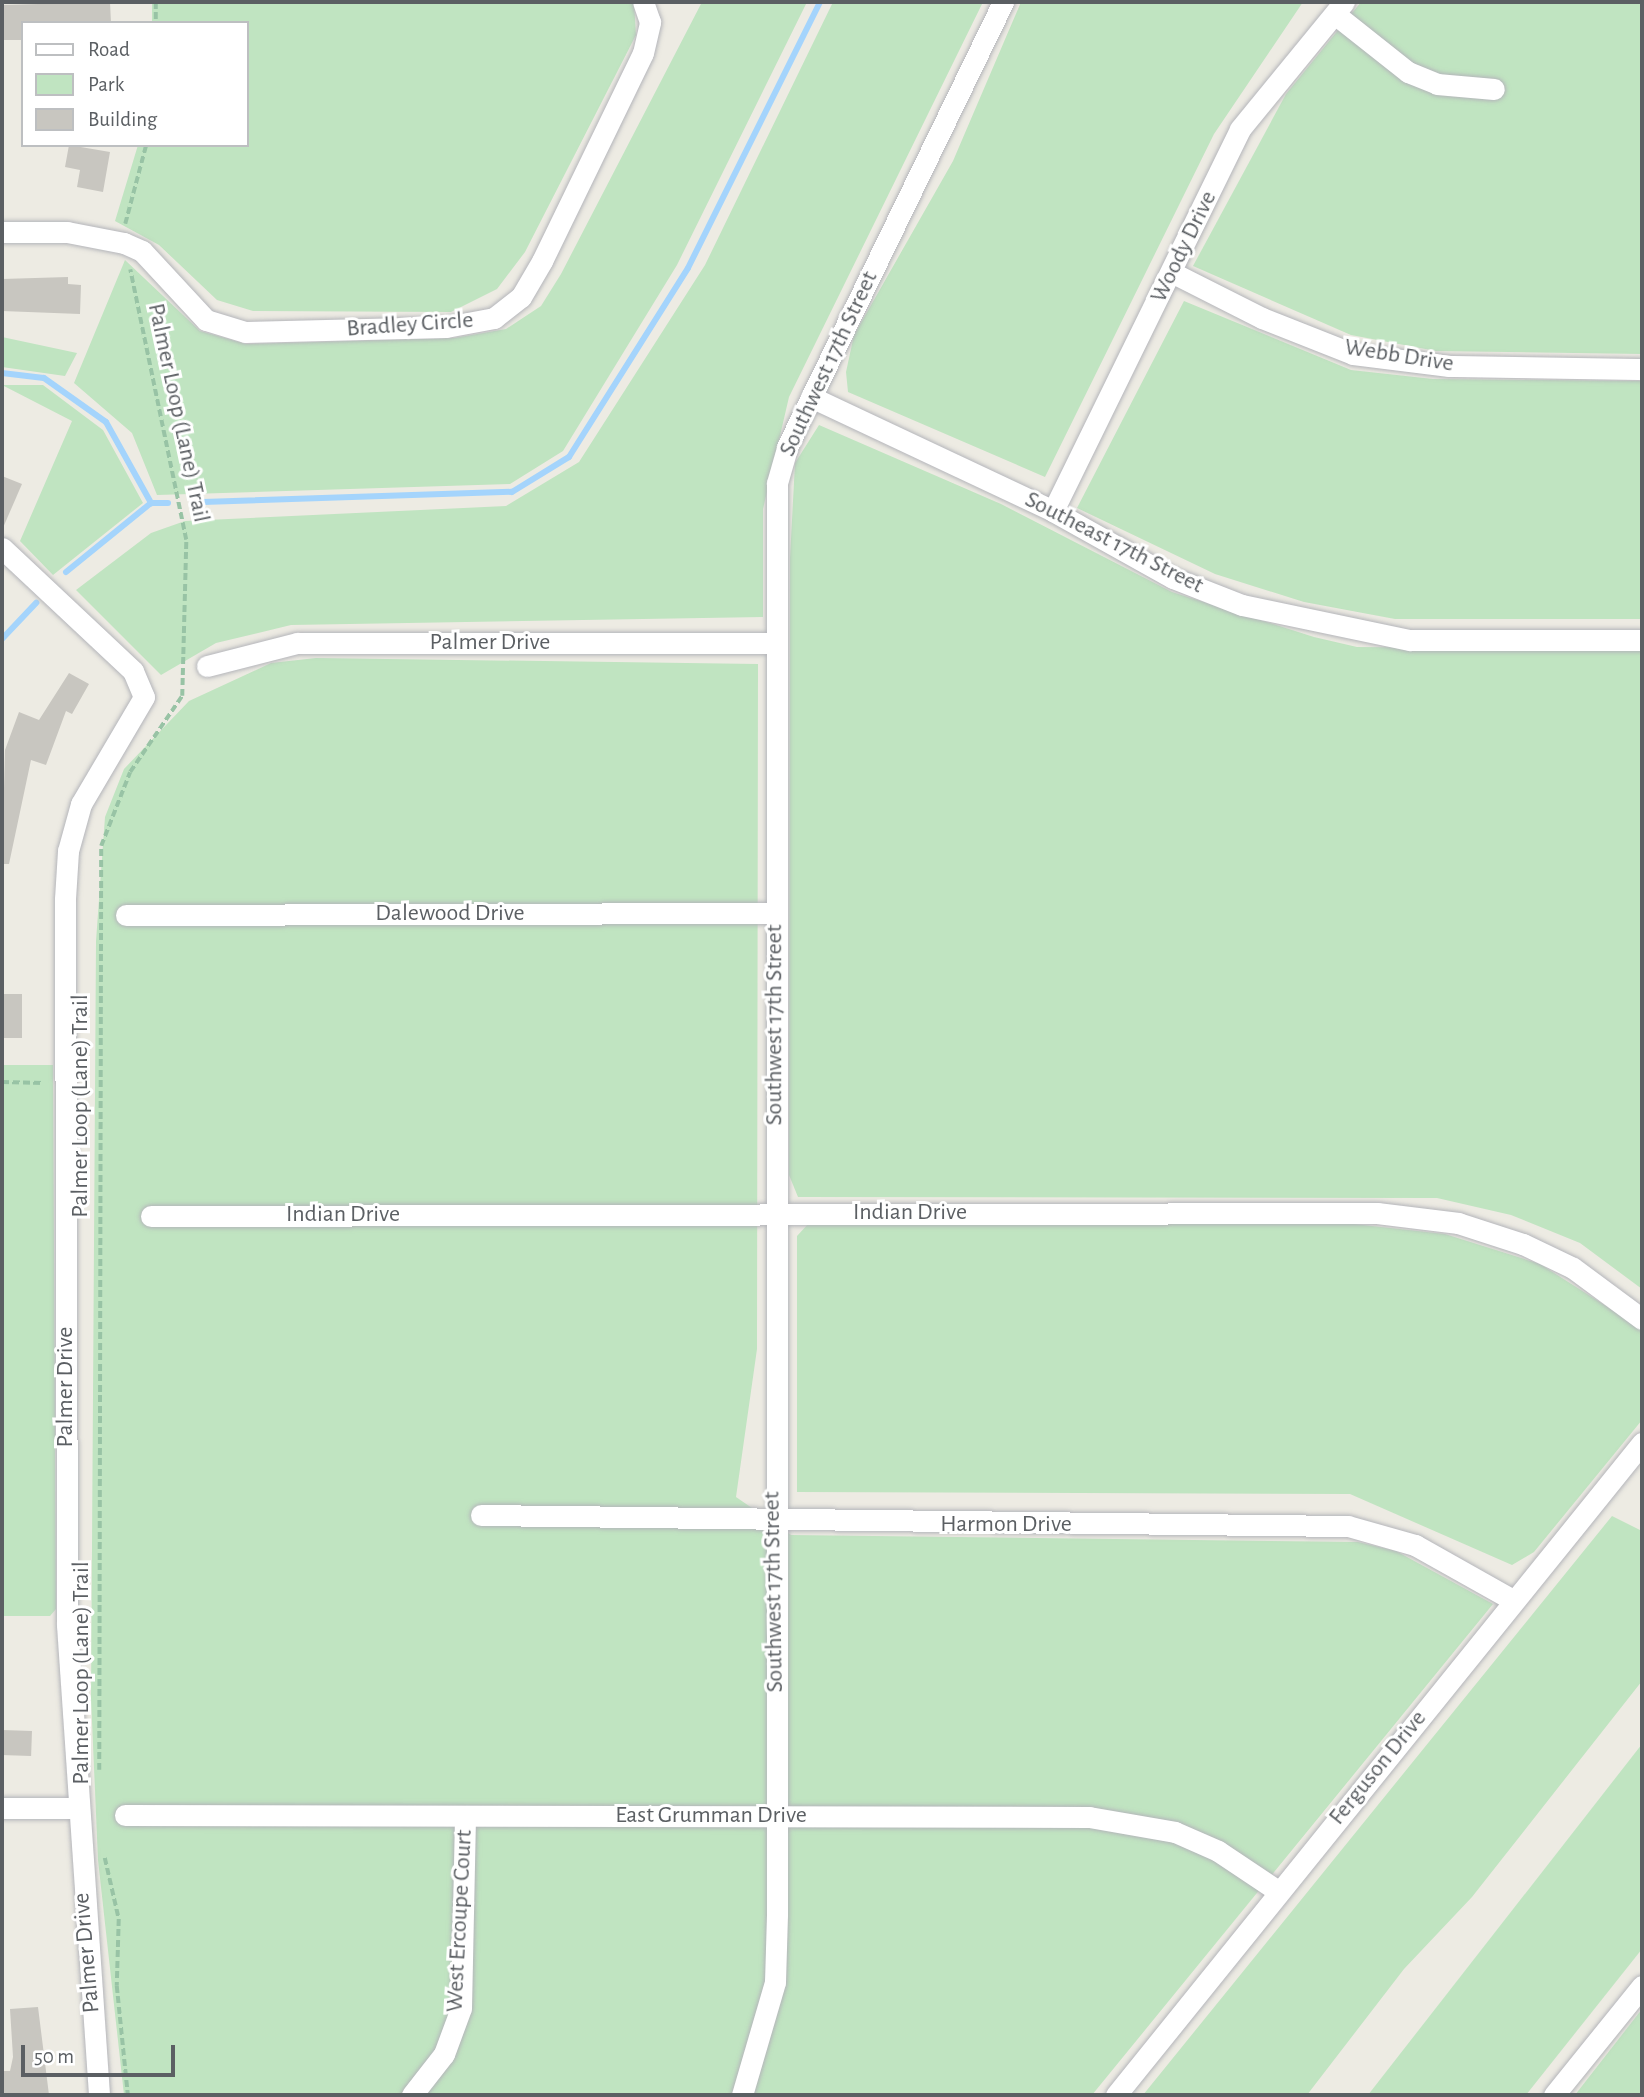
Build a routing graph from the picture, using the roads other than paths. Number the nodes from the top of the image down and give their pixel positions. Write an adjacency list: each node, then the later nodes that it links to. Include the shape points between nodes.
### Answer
1 (643, 2): 5 (street, Bradley Circle, via 650,22 643,53 542,261 521,297 494,318 446,327 245,332 206,320 177,297 142,251 124,243 67,232)
2 (1003, 2): 8 (street, Southwest 17th Street)
3 (1340, 8): 4 (street, via 1408,72 1437,84); 6 (street, Woody Drive, via 1283,69 1240,129)
4 (1494, 89)
5 (2, 232)
6 (1173, 273): 7 (street, Webb Drive, via 1262,318 1353,354 1448,366); 9 (street, Woody Drive)
7 (1642, 369)
8 (811, 397): 9 (street, Southeast 17th Street); 12 (street, Southwest 17th Street, via 777,483)
9 (1053, 511): 11 (street, Southeast 17th Street, via 1173,578 1334,628 1410,640)
10 (2, 548): 24 (street, Palmer Drive, via 133,671 144,697 81,804 68,851 67,1625)
11 (1642, 640)
12 (777, 643): 13 (street, Palmer Drive, via 297,643); 14 (street, Southwest 17th Street)
13 (206, 666)
14 (775, 912): 15 (street, Dalewood Drive); 16 (street, Southwest 17th Street)
15 (126, 915)
16 (775, 1213): 17 (street, Indian Drive); 18 (street, Indian Drive, via 1377,1213 1458,1223 1573,1268); 21 (street, Southwest 17th Street)
17 (151, 1216)
18 (1642, 1319)
19 (1642, 1443): 22 (street, Ferguson Drive)
20 (481, 1514): 21 (street, Harmon Drive)
21 (772, 1521): 22 (street, Harmon Drive, via 1348,1526 1415,1545); 26 (street, Southwest 17th Street)
22 (1513, 1600): 28 (street, Ferguson Drive)
23 (2, 1808): 24 (street)
24 (74, 1808): 30 (street, Palmer Drive)
25 (125, 1815): 27 (street, East Grumman Drive)
26 (777, 1815): 27 (street, East Grumman Drive); 28 (street, East Grumman Drive, via 1142,1822 1218,1851); 32 (street, Southwest 17th Street, via 775,1982)
27 (465, 1817): 31 (street, West Ercoupe Court, via 461,2008 444,2054)
28 (1278, 1891): 33 (street, Ferguson Drive)
29 (1642, 1986): 34 (street)
30 (99, 2095)
31 (412, 2095)
32 (743, 2095)
33 (1116, 2095)
34 (1554, 2095)

